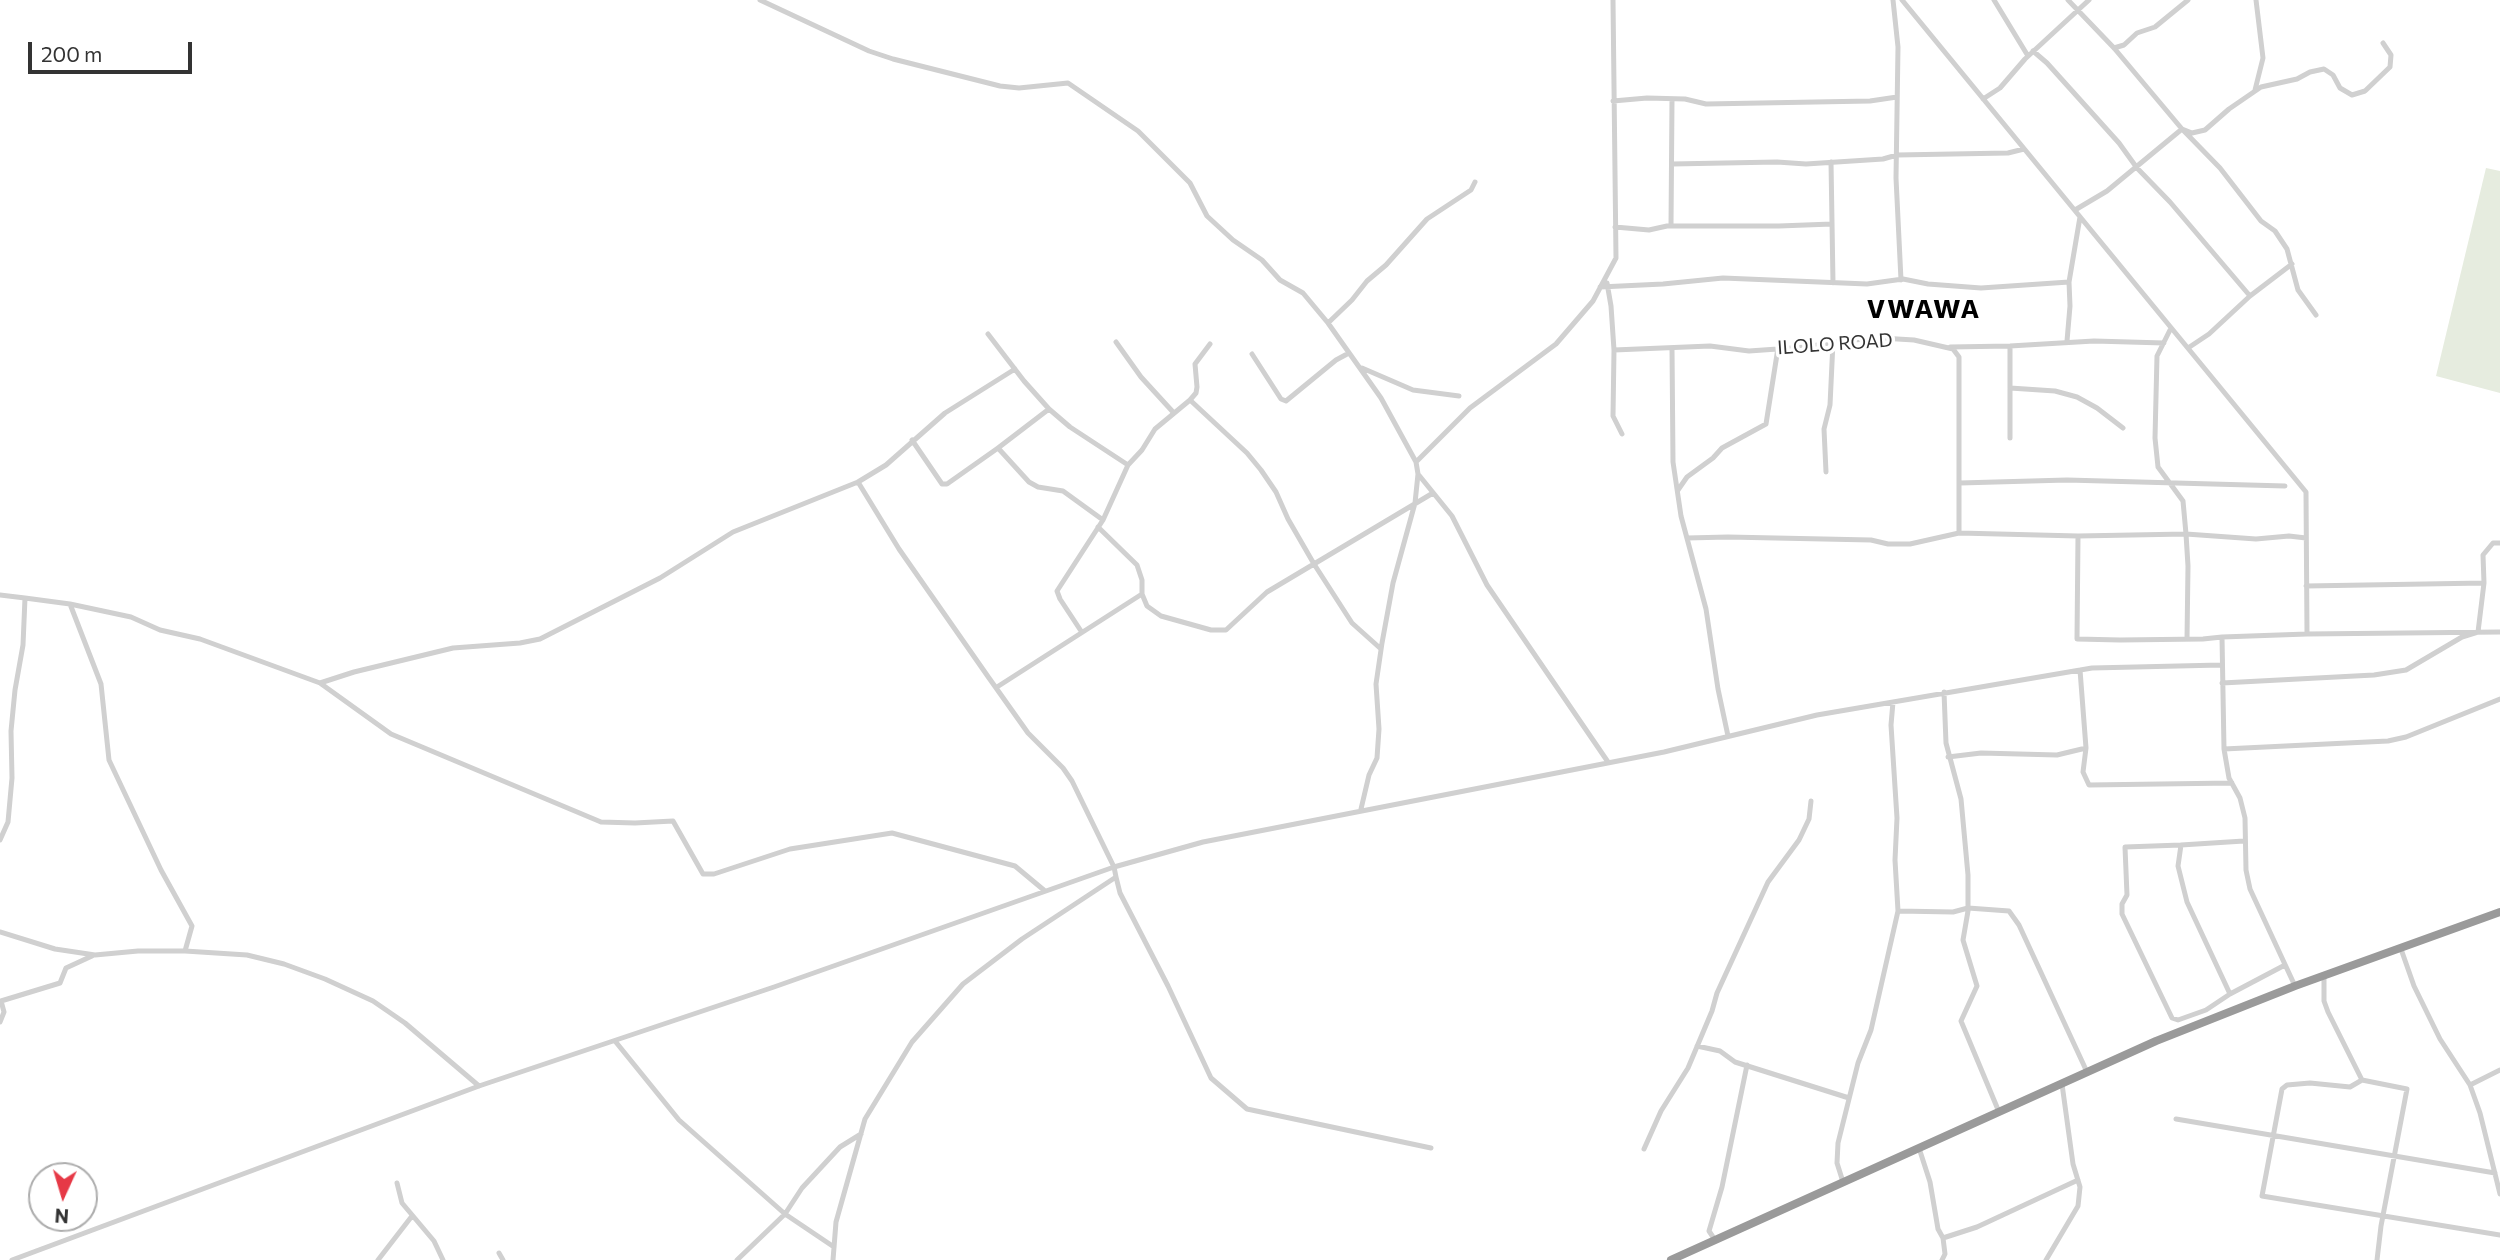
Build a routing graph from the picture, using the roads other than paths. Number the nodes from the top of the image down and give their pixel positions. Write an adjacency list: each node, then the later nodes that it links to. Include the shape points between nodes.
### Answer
1 (760, 0): 40 (street, via 893,59 1000,86 1068,83 1138,131 1190,183 1207,216 1280,280 1303,293)
2 (1613, 0): 18 (street)
3 (1893, 0): 15 (street)
4 (1902, 0): 16 (street)
5 (1993, 0): 13 (street)
6 (2068, 0): 10 (street)
7 (2089, 0): 10 (street)
8 (2188, 0): 12 (street, via 2155,27)
9 (2256, 0): 14 (street, via 2263,58)
10 (2077, 11): 12 (street); 13 (street)
11 (2383, 43): 14 (street, via 2391,55 2390,67 2365,91 2352,95 2324,69)
12 (2114, 48): 19 (street)
13 (2031, 54): 16 (street, via 2000,88); 24 (street, via 2047,63)
14 (2255, 91): 19 (street, via 2205,130 2192,133)
15 (1897, 97): 17 (street, via 1706,104); 21 (street)
16 (1983, 99): 20 (street)
17 (1672, 100): 18 (street); 23 (street)
18 (1613, 102): 30 (street)
19 (2182, 129): 24 (street); 31 (street, via 2261,221 2275,231)
20 (2024, 149): 21 (street); 26 (street)
21 (1897, 155): 22 (street); 33 (street)
22 (1831, 162): 23 (street); 28 (street)
23 (1672, 164): 29 (street)
24 (2137, 168): 26 (street); 38 (street)
25 (1475, 181): 40 (street, via 1471,190 1427,219)
26 (2074, 210): 27 (street)
27 (2080, 217): 34 (street); 41 (street)
28 (1832, 223): 29 (street); 35 (street)
29 (1671, 226): 30 (street, via 1649,230)
30 (1615, 227): 32 (street, via 1616,258)
31 (2292, 264): 38 (street); 39 (street, via 2298,290)
32 (1606, 277): 36 (street); 37 (street)
33 (1901, 280): 34 (street, via 1959,288); 35 (street)
34 (2069, 282): 43 (street)
35 (1833, 283): 37 (street, via 1723,278)
36 (1600, 287): 37 (street); 68 (street, via 1556,344 1470,408)
37 (1608, 287): 53 (street)
38 (2250, 296): 52 (street)
39 (2316, 315)
40 (1328, 323): 54 (street)
41 (2171, 328): 46 (street); 52 (street)
42 (988, 334): 57 (street)
43 (2067, 341): 46 (street, ILOLO ROAD); 48 (street, ILOLO ROAD)
44 (1116, 342): 62 (street)
45 (1833, 342): 49 (street, ILOLO ROAD, via 1881,338); 51 (street, ILOLO ROAD); 70 (street, via 1824,429)
46 (2164, 343): 72 (street, via 2157,356 2155,438 2158,467)
47 (1210, 344): 60 (street, via 1195,364 1197,387)
48 (2010, 346): 49 (street, ILOLO ROAD); 58 (street)
49 (1946, 347): 75 (street, via 1959,356)
50 (1672, 348): 51 (street, ILOLO ROAD); 53 (street, ILOLO ROAD); 77 (street)
51 (1778, 348): 77 (street, via 1766,424 1722,448)
52 (2188, 348): 87 (street, via 2306,492)
53 (1614, 350): 64 (street, via 1613,416)
54 (1349, 353): 55 (street, via 1286,401); 56 (street)
55 (1252, 354)
56 (1357, 365): 59 (street, via 1413,390); 68 (street)
57 (1015, 369): 61 (street); 66 (street, via 944,413)
58 (2010, 388): 63 (street, via 2077,397); 65 (street)
59 (1459, 396)
60 (1190, 400): 62 (street); 89 (street, via 1261,470)
61 (1049, 409): 67 (street); 69 (street)
62 (1173, 412): 69 (street)
63 (2123, 428)
64 (1622, 433)
65 (2010, 438)
66 (912, 440): 67 (street, via 944,485); 73 (street, via 886,465)
67 (998, 448): 81 (street, via 1029,482 1063,491)
68 (1416, 462): 71 (street)
69 (1128, 465): 81 (street)
70 (1826, 472)
71 (1418, 474): 78 (street); 80 (street)
72 (2166, 481): 74 (street); 75 (street); 79 (street)
73 (858, 482): 106 (street, via 733,533 660,578 540,639 453,648); 107 (street, via 899,549)
74 (2187, 482): 76 (street); 79 (street)
75 (1960, 483): 83 (street)
76 (2285, 486)
77 (1677, 491): 86 (street)
78 (1433, 493): 80 (street); 115 (street, via 1452,516 1487,585)
79 (2181, 498): 84 (street)
80 (1415, 503): 89 (street); 102 (street)
81 (1102, 520): 82 (street)
82 (1098, 527): 92 (street, via 1137,565); 96 (street, via 1057,591)
83 (1959, 533): 85 (street); 86 (street, via 1909,544)
84 (2186, 534): 85 (street); 87 (street, via 2256,540); 101 (street)
85 (2078, 536): 101 (street, via 2077,639)
86 (1687, 538): 111 (street, via 1706,609)
87 (2306, 538): 91 (street)
88 (2500, 543): 90 (street, via 2493,543 2483,555)
89 (1314, 565): 92 (street, via 1267,592 1226,630 1161,616 1147,606); 102 (street, via 1352,624)
90 (2483, 583): 91 (street); 97 (street)
91 (2306, 586): 99 (street)
92 (1142, 594): 96 (street)
93 (0, 595): 94 (street)
94 (25, 598): 95 (street); 119 (street, via 11,731 8,822)
95 (70, 604): 106 (street, via 131,617); 130 (street, via 102,684 109,760 192,926)
96 (1081, 631): 107 (street)
97 (2478, 632): 98 (street); 99 (street); 105 (street, via 2406,670)
98 (2500, 632)
99 (2307, 634): 100 (street)
100 (2222, 637): 101 (street); 103 (street)
101 (2187, 639)
102 (1381, 649): 118 (street, via 1376,684 1377,758)
103 (2221, 665): 104 (street); 105 (street)
104 (2080, 670): 108 (street); 112 (street)
105 (2222, 682): 113 (street)
106 (320, 683): 124 (street, via 391,734 601,822 673,821 703,874 797,847 892,833 1015,866)
107 (997, 687): 122 (street, via 1028,733 1072,781)
108 (1944, 692): 110 (street); 114 (street)
109 (2500, 699): 113 (street, via 2388,741)
110 (1893, 702): 111 (street); 126 (street)
111 (1728, 736): 115 (street)
112 (2086, 748): 114 (street, via 2057,755); 116 (street, via 2083,772 2089,785)
113 (2224, 749): 116 (street)
114 (1948, 757): 125 (street, via 1961,799)
115 (1608, 762): 118 (street)
116 (2232, 783): 120 (street, via 2245,818)
117 (1811, 801): 138 (street, via 1799,841 1768,882)
118 (1361, 809): 122 (street, via 1203,842)
119 (0, 840)
120 (2244, 841): 121 (street); 132 (street, via 2250,890)
121 (2181, 845): 135 (street, via 2178,866 2187,902); 135 (street, via 2125,848 2127,895 2122,914 2172,1018 2206,1010)
122 (1114, 867): 123 (street); 124 (street)
123 (1116, 877): 149 (street, via 963,984 912,1042 865,1119); 151 (street, via 1119,892 1211,1078 1247,1109)
124 (1045, 891): 137 (street)
125 (1968, 908): 126 (street); 141 (street, via 2009,911 2020,925); 147 (street, via 1963,940 1977,986 1961,1021)
126 (1898, 911): 146 (street, via 1871,1030)
127 (2500, 912): 129 (highway)
128 (0, 932): 131 (street, via 55,949)
129 (2401, 949): 133 (highway); 144 (street, via 2440,1039)
130 (185, 951): 131 (street); 145 (street, via 247,955 284,964 373,1001)
131 (95, 955): 136 (street, via 66,968 60,983 1,1001 4,1012)
132 (2285, 965): 134 (street); 135 (street)
133 (2324, 976): 134 (highway); 142 (street, via 2328,1012)
134 (2294, 986): 141 (highway)
135 (2230, 994)
136 (0, 1022)
137 (615, 1041): 145 (street); 160 (street, via 679,1120)
138 (1697, 1046): 139 (street); 153 (street)
139 (1747, 1065): 146 (street); 165 (street, via 1709,1231)
140 (2500, 1069): 144 (street)
141 (2088, 1072): 143 (highway)
142 (2362, 1080): 150 (street, via 2350,1087 2287,1085 2282,1089); 154 (street, via 2407,1089)
143 (2062, 1084): 147 (highway); 156 (street)
144 (2470, 1085): 155 (street)
145 (479, 1086): 168 (street)
146 (1849, 1098): 157 (street, via 1838,1143)
147 (1999, 1112): 152 (highway)
148 (2176, 1119): 150 (street)
149 (861, 1134): 160 (street, via 840,1147); 166 (street, via 836,1222)
150 (2273, 1136): 154 (street); 161 (street, via 2262,1196)
151 (1431, 1148)
152 (1919, 1148): 157 (highway); 164 (street)
153 (1644, 1149)
154 (2394, 1156): 155 (street); 161 (street)
155 (2495, 1173): 159 (street)
156 (2078, 1180): 164 (street); 176 (street, via 2078,1206)
157 (1843, 1182): 165 (highway)
158 (397, 1183): 162 (street, via 400,1199)
159 (2500, 1194)
160 (785, 1214): 166 (street); 172 (street)
161 (2383, 1214): 163 (street); 177 (street)
162 (412, 1216): 169 (street); 170 (street, via 435,1241)
163 (2500, 1235)
164 (1943, 1238): 175 (street)
165 (1714, 1240): 174 (highway)
166 (834, 1247): 173 (street)
167 (499, 1253): 171 (street)
168 (12, 1260)
169 (378, 1260)
170 (443, 1260)
171 (503, 1260)
172 (737, 1260)
173 (834, 1260)
174 (1671, 1260)
175 (1942, 1260)
176 (2046, 1260)
177 (2377, 1260)

